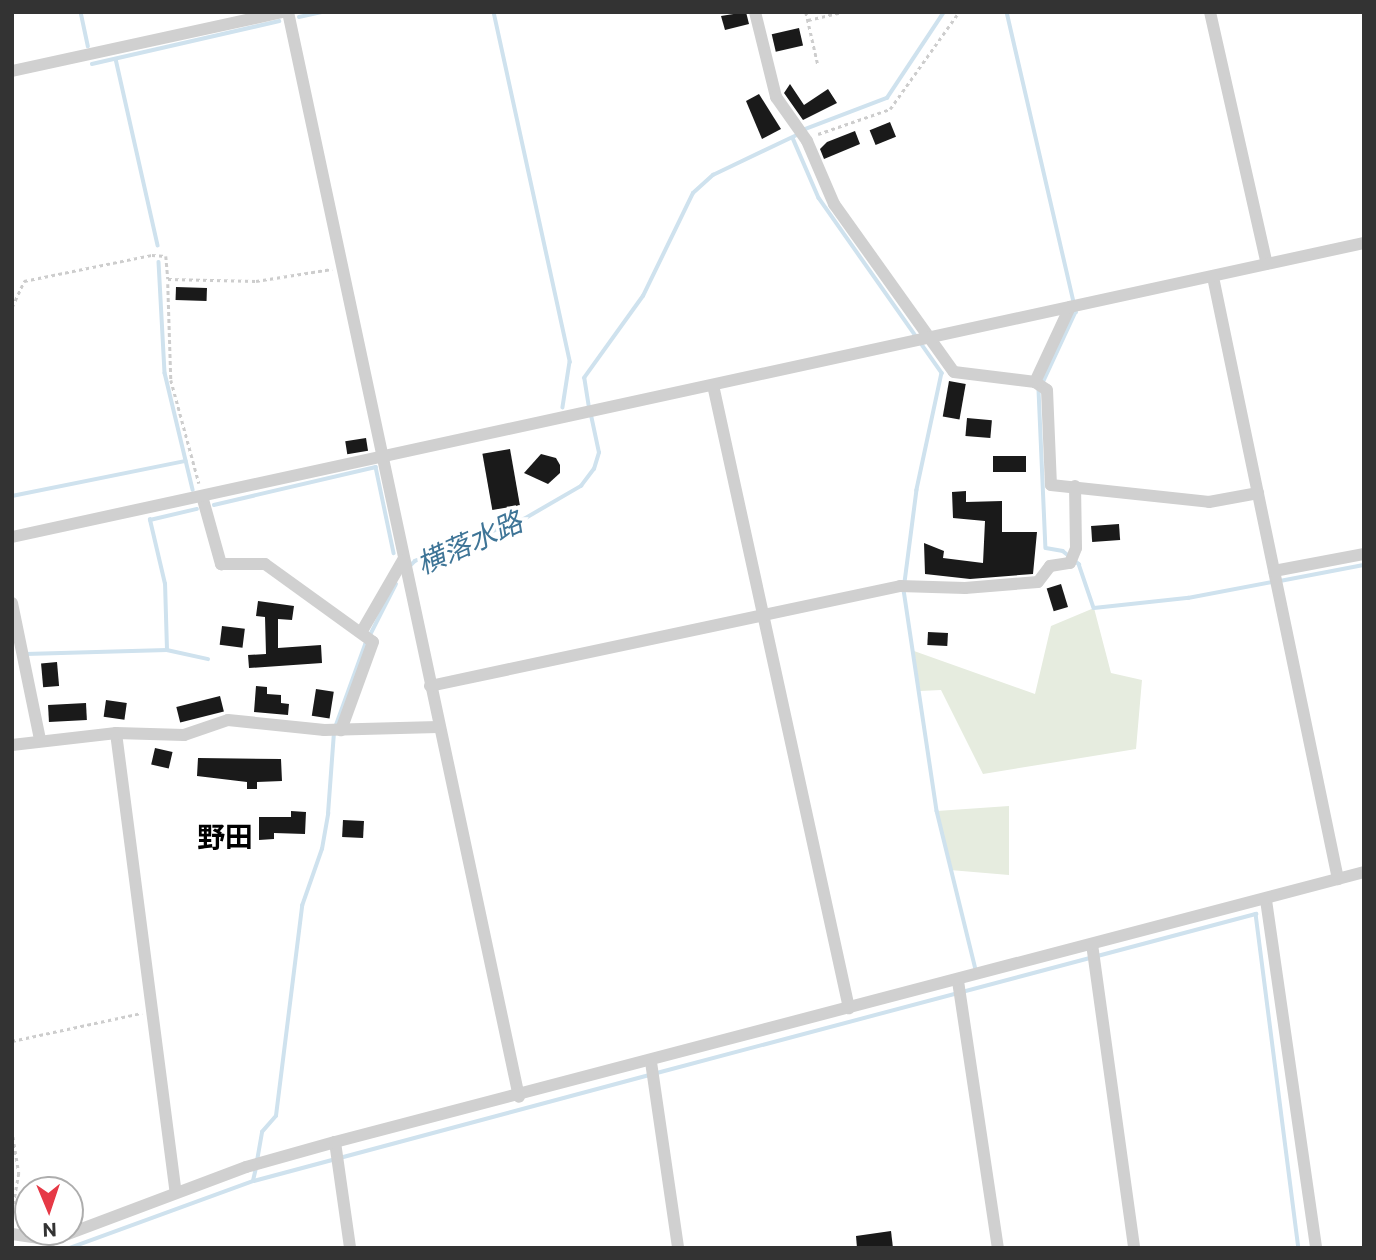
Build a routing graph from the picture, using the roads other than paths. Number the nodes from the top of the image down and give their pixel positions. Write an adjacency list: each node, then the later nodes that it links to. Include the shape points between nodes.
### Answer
1 (283, 12): 5 (street)
2 (288, 12): 13 (street)
3 (755, 12): 10 (street, via 776,97 807,141 834,204)
4 (1210, 12): 7 (street)
5 (12, 71)
6 (1364, 243): 7 (street)
7 (1267, 264): 8 (street)
8 (1213, 277): 9 (street); 15 (street)
9 (1076, 305): 10 (street); 11 (street)
10 (929, 336): 11 (street, via 954,372); 12 (street)
11 (1035, 382): 14 (street, via 1047,390 1051,485)
12 (713, 384): 13 (street); 22 (street)
13 (382, 457): 16 (street); 19 (street)
14 (1075, 486): 15 (street, via 1209,502); 22 (street, via 1076,548 1070,563 1050,566 1038,582 965,588 905,586)
15 (1258, 493): 20 (street)
16 (202, 496): 17 (street); 23 (street, via 221,564 265,564)
17 (12, 537)
18 (1364, 554): 20 (street)
19 (403, 560): 23 (street); 24 (street)
20 (1274, 571): 31 (street)
21 (12, 603): 28 (street)
22 (761, 616): 24 (street); 35 (street)
23 (362, 631): 26 (street, via 373,642)
24 (430, 686): 25 (street)
25 (438, 727): 26 (street); 37 (street)
26 (341, 730): 27 (street, via 228,720 184,735)
27 (116, 733): 28 (street); 39 (street)
28 (40, 739): 29 (street)
29 (12, 745)
30 (1364, 872): 31 (street)
31 (1338, 879): 32 (street)
32 (1266, 900): 33 (street); 45 (street)
33 (1092, 944): 34 (street); 44 (street)
34 (958, 981): 35 (street); 43 (street)
35 (849, 1008): 36 (street)
36 (651, 1062): 37 (street); 42 (street)
37 (519, 1097): 38 (street)
38 (335, 1142): 39 (street); 41 (street)
39 (176, 1192): 40 (street, via 52,1240)
40 (12, 1234)
41 (350, 1248)
42 (678, 1248)
43 (998, 1248)
44 (1133, 1248)
45 (1316, 1248)

